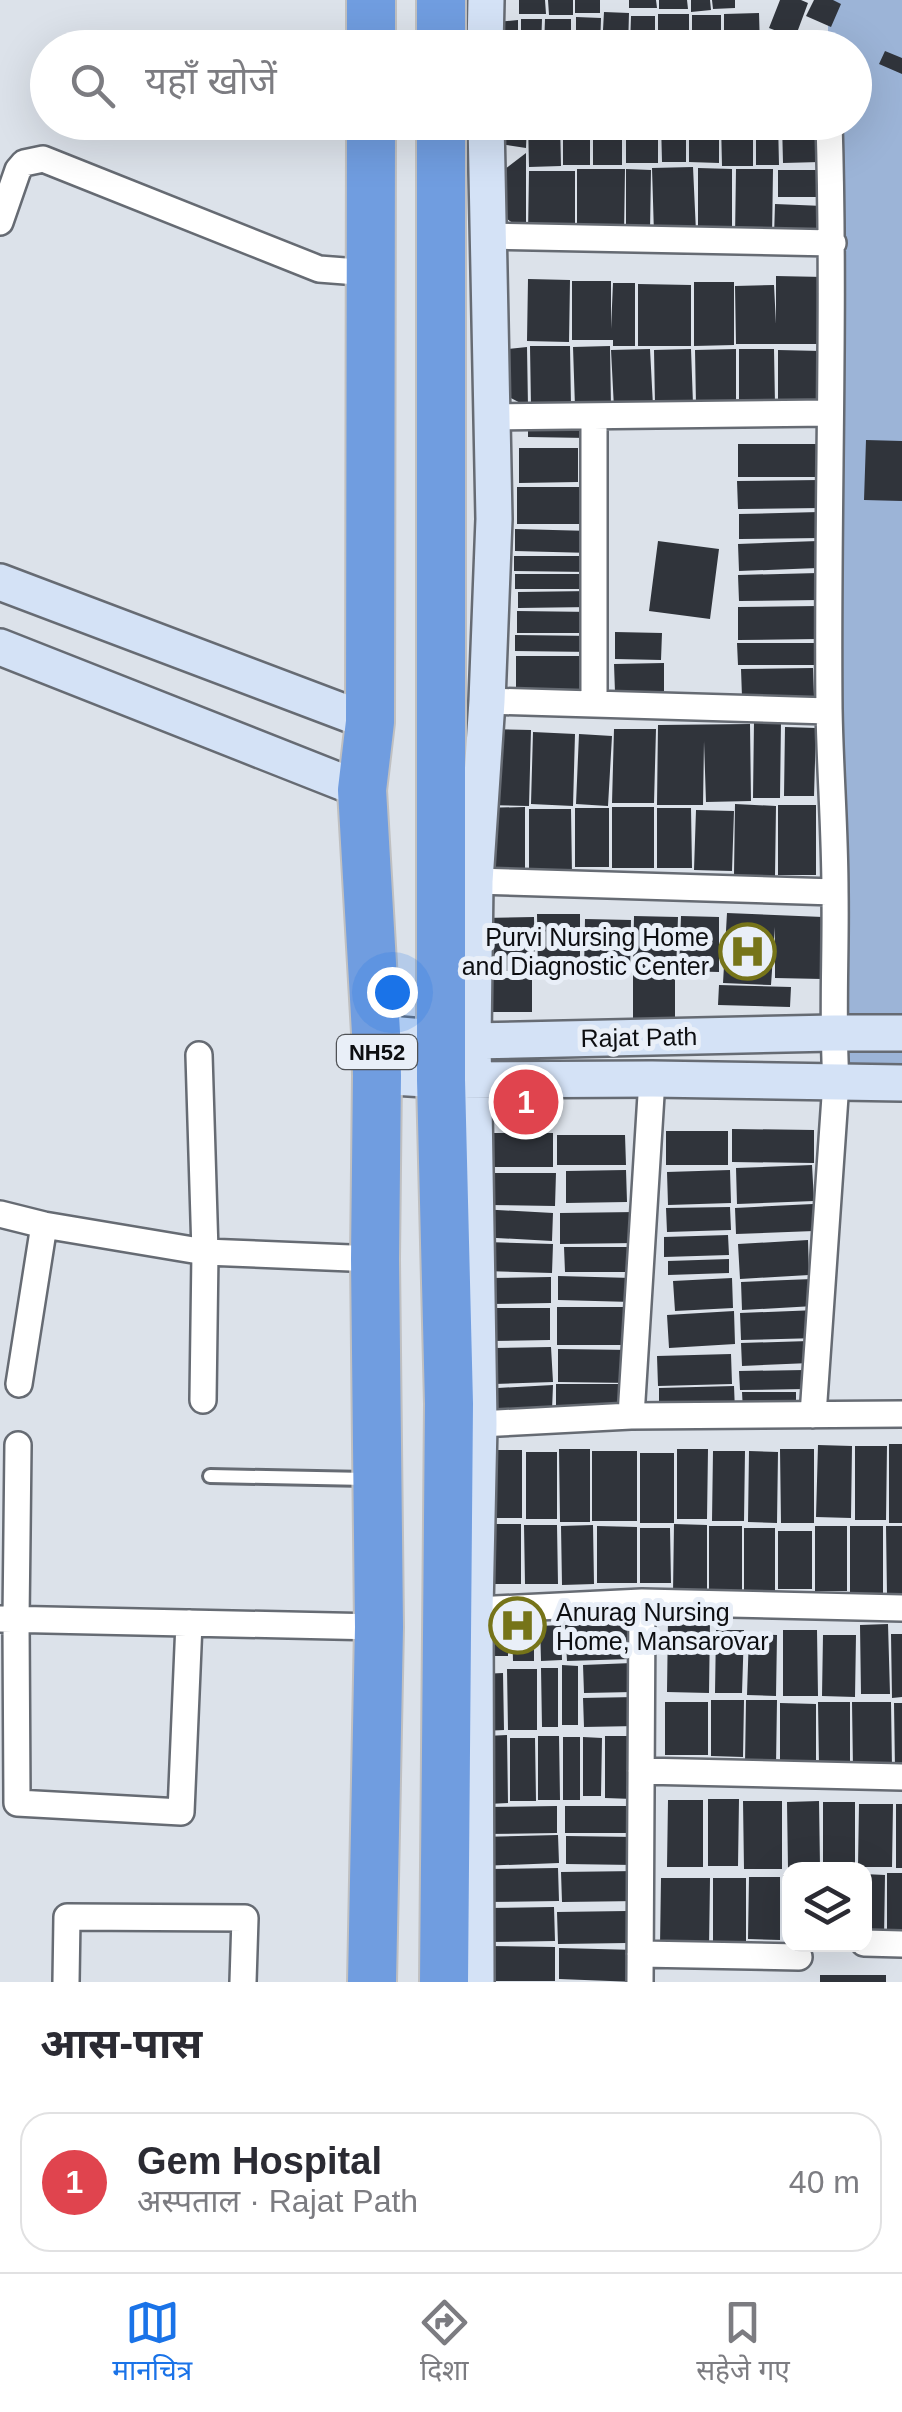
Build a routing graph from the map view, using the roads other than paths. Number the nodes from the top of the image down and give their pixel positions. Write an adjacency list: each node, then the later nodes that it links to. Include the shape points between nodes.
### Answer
1 (371, 0): 4 (highway)
2 (441, 0): 5 (highway)
3 (486, 0): 6 (street)
4 (371, 30)
5 (441, 30)
6 (485, 30)
7 (371, 140): 14 (highway, NH52)
8 (441, 140): 31 (highway, NH52)
9 (486, 140): 12 (street)
10 (830, 140): 13 (street)
11 (0, 222): 14 (street, via 18,170 43,160 318,269)
12 (489, 236): 13 (street); 17 (street)
13 (833, 243): 15 (street)
14 (371, 273): 23 (highway, NH52)
15 (830, 413): 16 (street); 22 (street)
16 (594, 416): 17 (street); 21 (street)
17 (493, 417): 20 (street)
18 (0, 582): 23 (street)
19 (0, 648): 24 (street)
20 (487, 701): 21 (street); 25 (street)
21 (594, 703): 22 (street)
22 (830, 712): 26 (street)
23 (370, 722): 24 (highway, NH52)
24 (362, 790): 29 (highway, NH52)
25 (475, 880): 26 (street); 31 (street)
26 (835, 892): 27 (street)
27 (833, 1033): 28 (street, Rajat Path); 31 (street, Rajat Path); 33 (street)
28 (902, 1033)
29 (376, 1055): 31 (street); 38 (highway, NH52)
30 (199, 1056): 37 (street)
31 (457, 1060): 32 (street, Rajat Path); 44 (street); 63 (highway, NH52)
32 (652, 1079): 33 (street, Rajat Path); 43 (street)
33 (836, 1082): 34 (street, Rajat Path); 42 (street)
34 (902, 1083)
35 (0, 1214): 36 (street)
36 (44, 1225): 37 (street); 39 (street)
37 (205, 1252): 38 (street); 40 (street)
38 (375, 1259): 47 (highway, NH52)
39 (19, 1384)
40 (202, 1400)
41 (902, 1414): 42 (street)
42 (813, 1415): 43 (street)
43 (631, 1416): 44 (street)
44 (478, 1424): 50 (street)
45 (18, 1445): 51 (street)
46 (210, 1476): 47 (lane)
47 (378, 1479): 53 (highway, NH52)
48 (642, 1602): 49 (street); 50 (street); 54 (street)
49 (902, 1608)
50 (475, 1610): 64 (street)
51 (8, 1620): 52 (street); 52 (street, via 18,1803 182,1812)
52 (190, 1623): 53 (street)
53 (379, 1627): 62 (highway, NH52)
54 (641, 1771): 55 (street); 58 (street)
55 (902, 1777)
56 (872, 1943): 57 (street)
57 (902, 1944)
58 (640, 1954): 59 (street); 65 (street)
59 (799, 1961)
60 (66, 1982): 61 (street, via 67,1916 245,1918)
61 (243, 1982)
62 (372, 1982)
63 (444, 1982)
64 (476, 1982)
65 (640, 1982)

